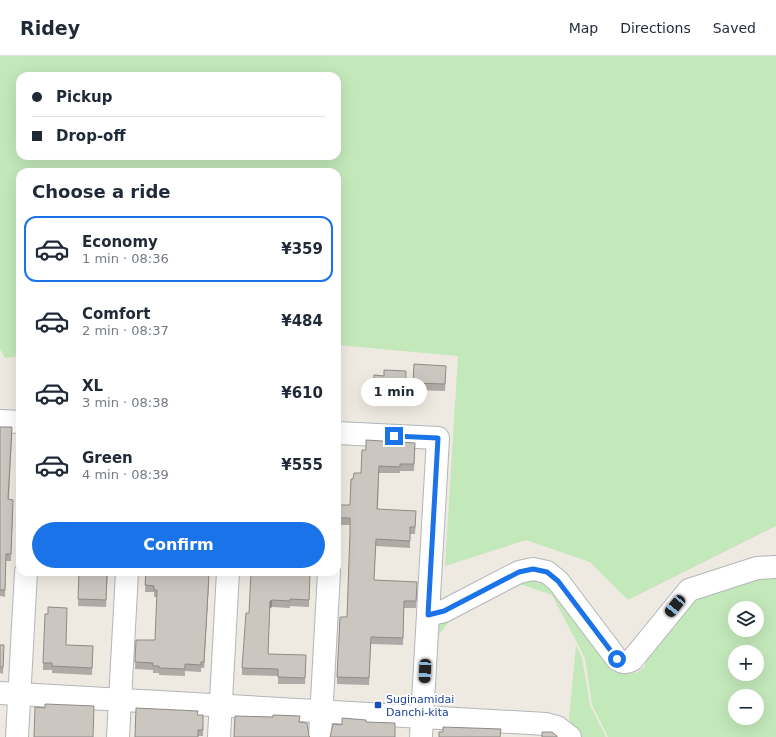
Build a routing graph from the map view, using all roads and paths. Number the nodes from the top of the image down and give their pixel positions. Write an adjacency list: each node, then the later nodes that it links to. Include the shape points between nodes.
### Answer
1 (0, 421): 2 (street)
2 (16, 422)
3 (341, 432): 9 (street, via 438,438)
4 (776, 567): 9 (street, via 757,568 689,590 627,663 617,659 558,581 547,572 533,569 519,572 444,611)
5 (25, 576): 10 (street)
6 (127, 576): 11 (street)
7 (228, 576): 12 (street)
8 (329, 576): 13 (street)
9 (428, 615): 14 (street)
10 (10, 694): 11 (street); 16 (street)
11 (120, 700): 12 (street); 17 (street)
12 (221, 706): 13 (street); 18 (street)
13 (321, 711): 14 (street); 19 (street)
14 (422, 727): 15 (street)
15 (522, 730): 20 (street, via 557,727)
16 (17, 737)
17 (118, 737)
18 (219, 737)
19 (320, 737)
20 (570, 737)

